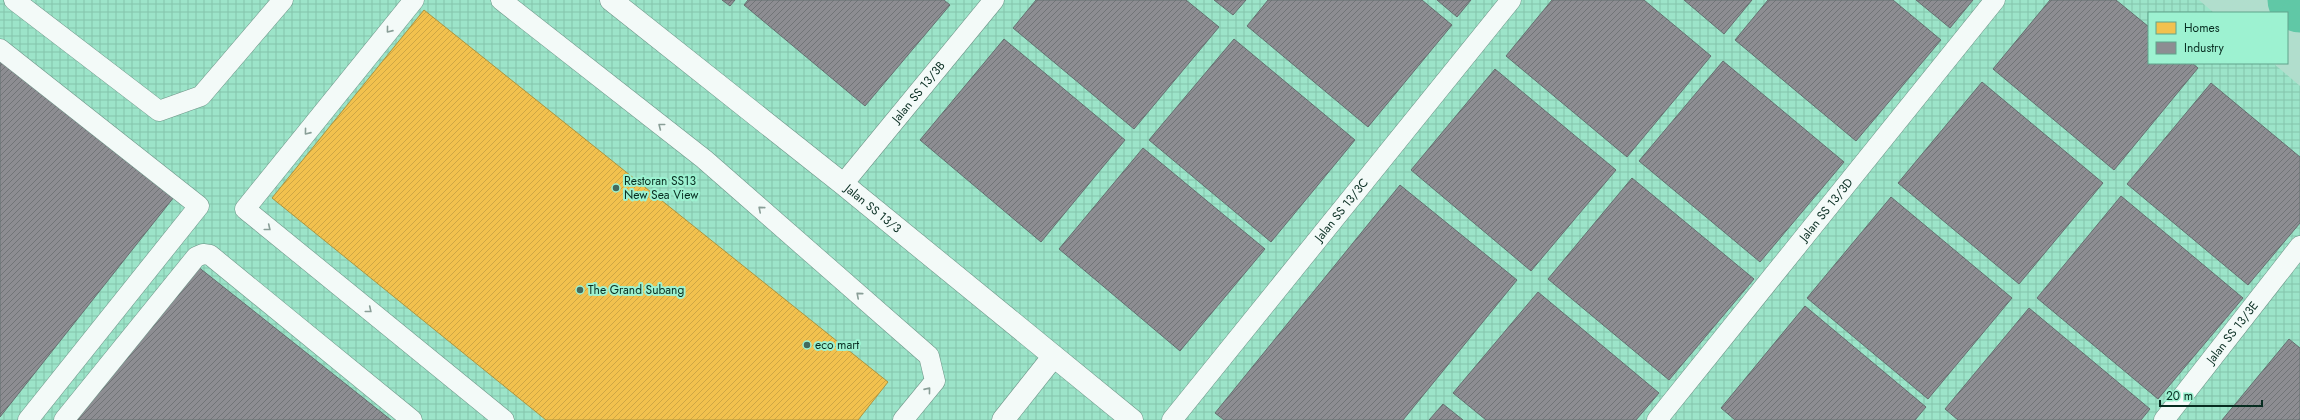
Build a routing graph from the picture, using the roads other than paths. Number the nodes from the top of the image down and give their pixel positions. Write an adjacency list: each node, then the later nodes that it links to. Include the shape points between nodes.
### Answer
1 (14, 0): 2 (lane, via 159,111 201,96)
2 (283, 0)
3 (414, 0): 16 (lane, one-way to 16, via 245,209)
4 (501, 0): 17 (lane, one-way to 4, via 935,381 929,356 704,159)
5 (611, 0): 10 (street, Jalan SS 13/3)
6 (994, 0): 10 (lane, Jalan SS 13/3B)
7 (1511, 0): 20 (lane, Jalan SS 13/3C)
8 (1995, 0): 21 (lane, Jalan SS 13/3D)
9 (0, 49): 13 (lane, via 199,206)
10 (843, 184): 12 (street, Jalan SS 13/3)
11 (2300, 246): 22 (lane, Jalan SS 13/3E)
12 (1053, 357): 18 (street); 19 (street, Jalan SS 13/3)
13 (28, 420)
14 (64, 420): 15 (lane, via 196,257 202,254 210,255)
15 (412, 420)
16 (504, 420)
17 (903, 420)
18 (1003, 420)
19 (1132, 420)
20 (1172, 420)
21 (1657, 420)
22 (2164, 420)

